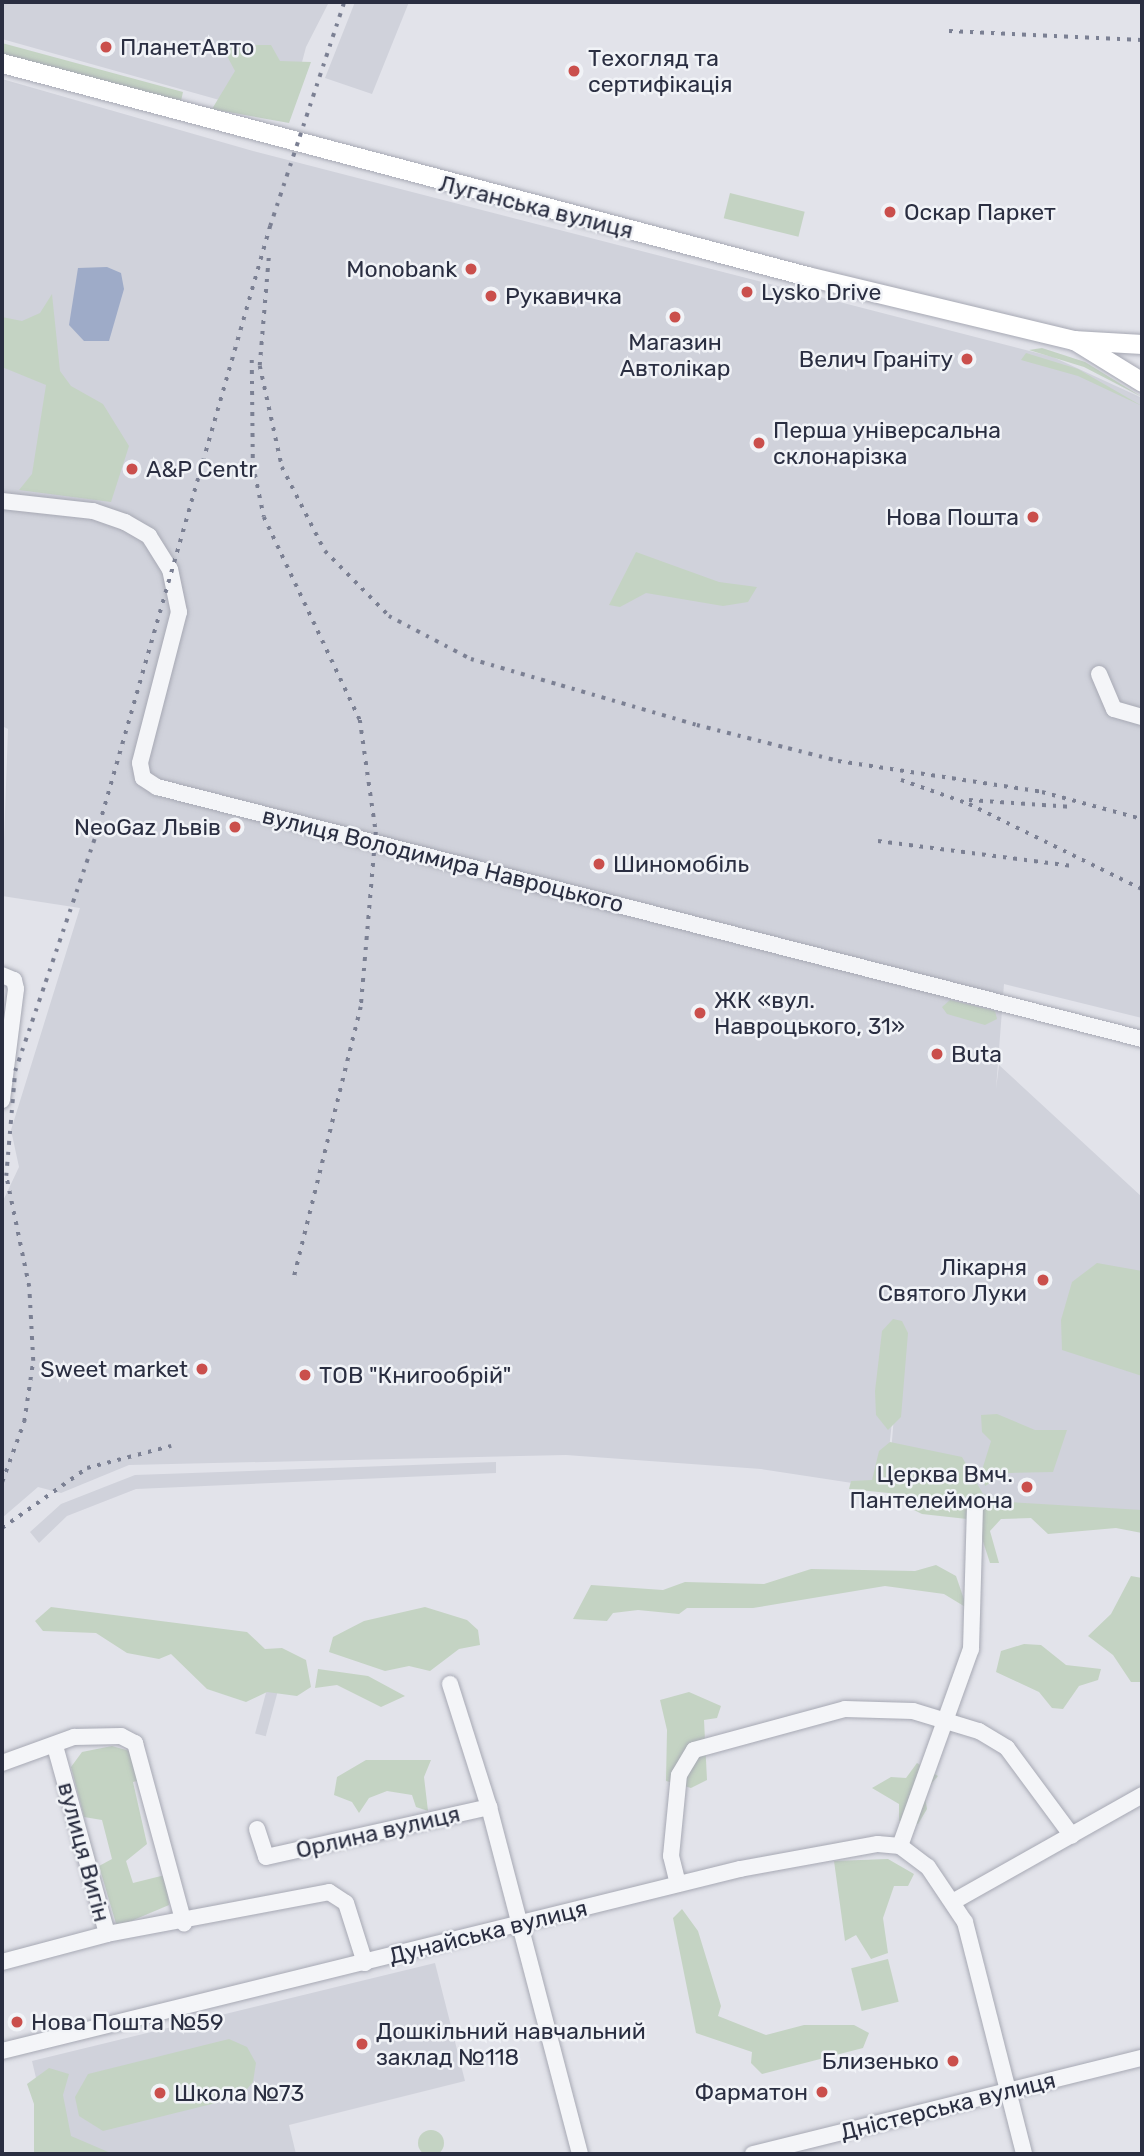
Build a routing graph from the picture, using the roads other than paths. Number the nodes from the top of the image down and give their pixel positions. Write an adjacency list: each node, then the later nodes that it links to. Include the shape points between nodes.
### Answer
1 (2, 64): 2 (main road, Луганська вулиця, via 395,172)
2 (1073, 340): 3 (main road, Луганська вулиця); 4 (main road); 5 (main road); 6 (main road, Луганська вулиця)
3 (1142, 344)
4 (1142, 358)
5 (1142, 369)
6 (1142, 382)
7 (2, 501): 11 (street, вулиця Володимира Навроцького, via 93,511 125,522 149,536 170,569 179,612 140,764 143,778 157,787)
8 (1099, 674): 9 (street, via 1114,709)
9 (1142, 717)
10 (2, 975): 12 (street, via 14,980 16,989)
11 (1142, 1039)
12 (2, 1100)
13 (975, 1505): 15 (street, via 971,1649)
14 (450, 1684): 19 (street)
15 (948, 1717): 21 (street, via 1007,1748); 22 (street); 23 (street, via 889,1708 827,1711 694,1750 679,1775 671,1856)
16 (55, 1746): 17 (street); 25 (street, via 74,1737 121,1736 141,1749); 27 (street, вулиця Вигін)
17 (2, 1763)
18 (1142, 1795): 21 (street)
19 (489, 1807): 20 (street, Орлина вулиця, via 266,1857); 26 (street)
20 (257, 1829)
21 (1072, 1836): 24 (street)
22 (900, 1846): 23 (street, Дунайська вулиця, via 818,1853); 24 (street)
23 (678, 1884): 26 (street, Дунайська вулиця)
24 (956, 1899): 32 (street)
25 (184, 1923): 27 (street); 29 (street, via 333,1892 346,1903)
26 (521, 1924): 29 (street, Дунайська вулиця); 33 (street)
27 (107, 1934): 28 (street, вулиця Вигін)
28 (2, 1962)
29 (365, 1963): 30 (street, Дунайська вулиця)
30 (2, 2051)
31 (1142, 2058): 32 (street, Дністерська вулиця)
32 (1008, 2091): 34 (street, Дністерська вулиця); 35 (street)
33 (580, 2154)
34 (753, 2154)
35 (1024, 2154)

